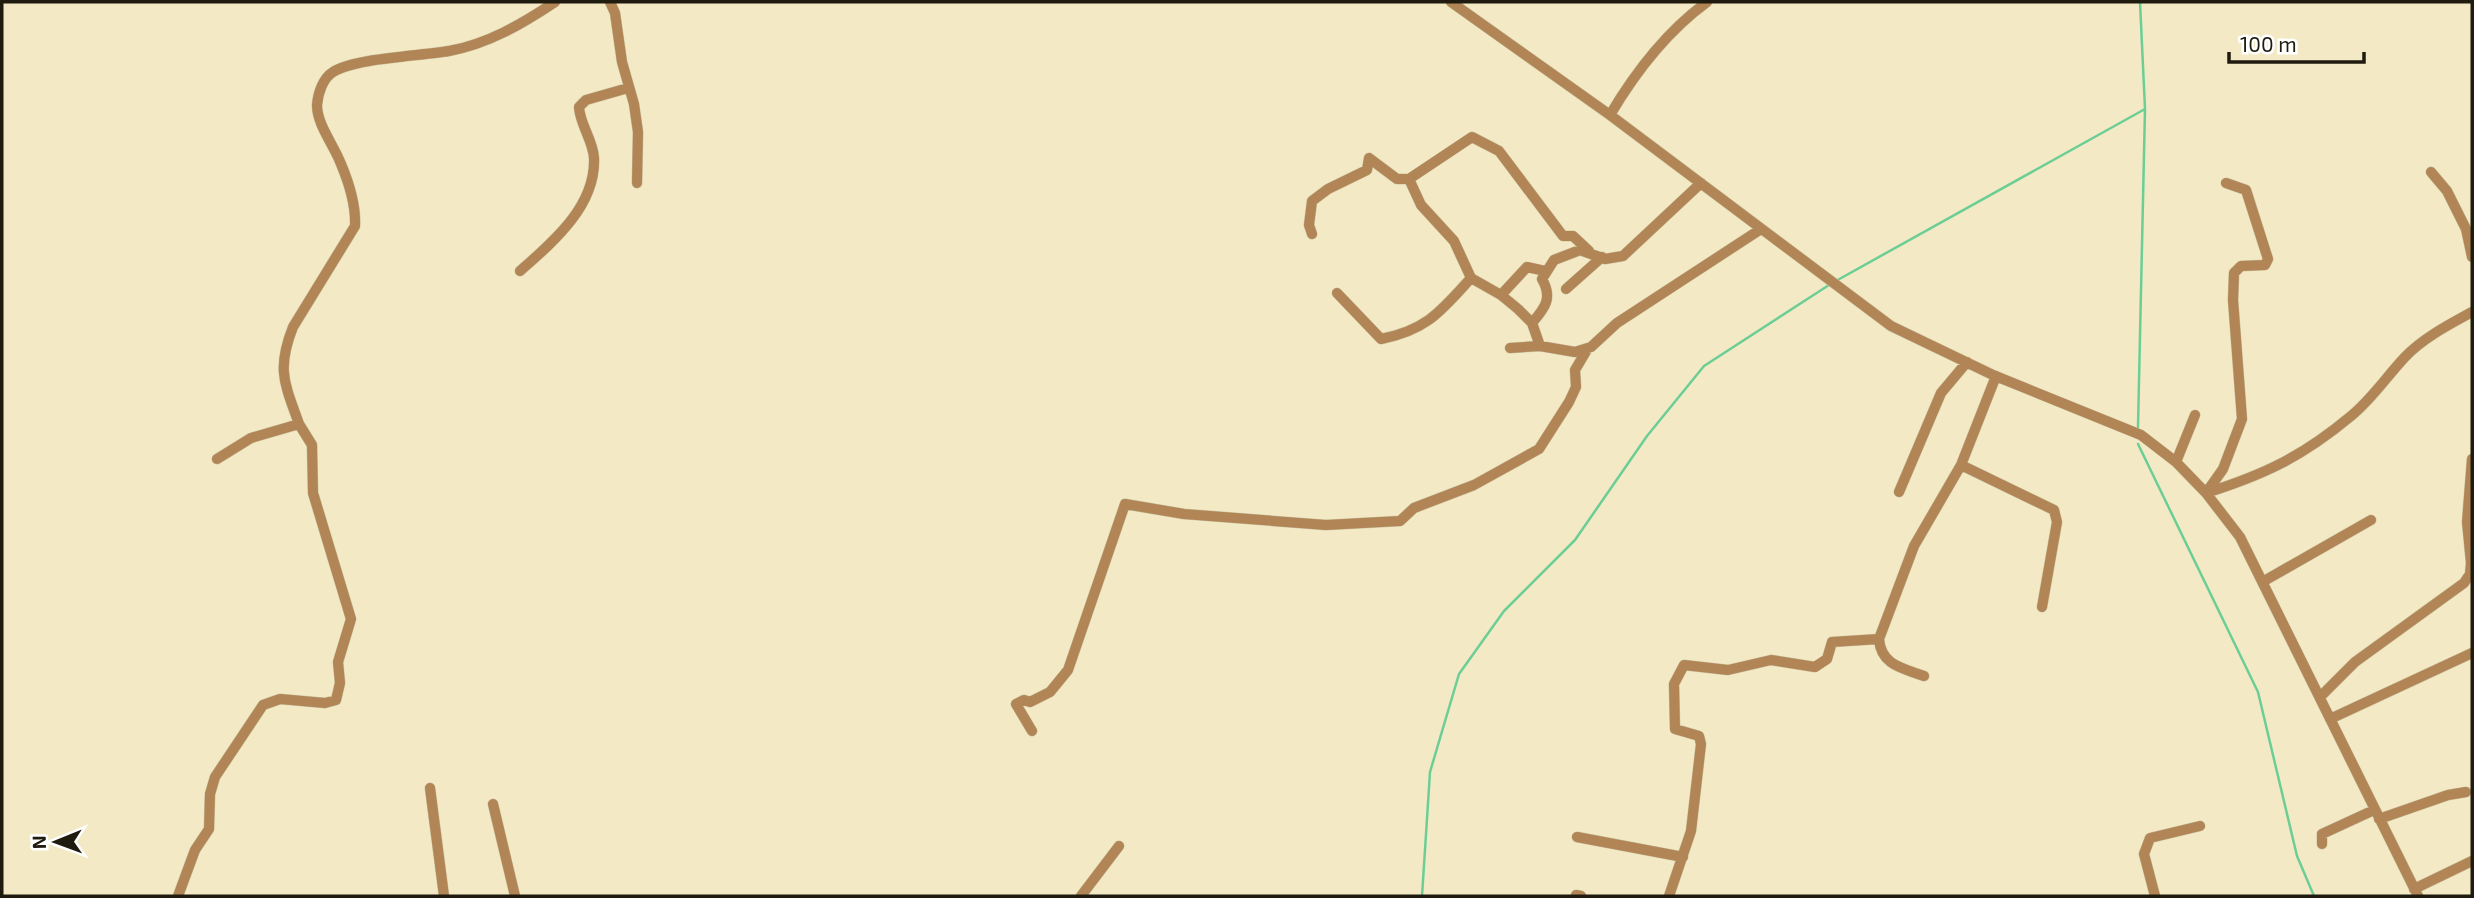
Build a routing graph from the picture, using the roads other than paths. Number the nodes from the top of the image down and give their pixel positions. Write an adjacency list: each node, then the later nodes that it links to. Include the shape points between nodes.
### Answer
1 (555, 2): 31 (street, via 521,25 490,38 452,51 352,65 332,73 323,83 317,113 342,164 356,212 355,226 286,345 284,387)
2 (610, 2): 5 (street)
3 (1451, 2): 6 (street)
4 (1707, 2): 6 (street, via 1654,50)
5 (628, 88): 9 (street, via 638,132); 17 (street, via 586,100 579,107 594,156 592,182 572,220)
6 (1609, 115): 10 (street)
7 (2431, 172): 16 (street, via 2447,191 2466,229)
8 (1409, 179): 13 (street, via 1397,179 1369,158 1367,170 1312,201); 14 (street, via 1472,138 1499,152 1563,236 1573,236); 19 (street, via 1421,205 1454,242)
9 (637, 183)
10 (1700, 183): 12 (street); 15 (street, via 1634,248 1611,260)
11 (2226, 183): 37 (street, via 2246,190 2268,259 2265,265 2241,267 2234,273 2242,419 2223,469)
12 (1761, 229): 27 (street, via 1617,323); 28 (street, via 1891,326)
13 (1312, 234)
14 (1589, 251): 15 (street); 18 (street, via 1554,260)
15 (1602, 257): 20 (street)
16 (2472, 257)
17 (520, 271)
18 (1545, 271): 22 (street, via 1522,269); 24 (street, via 1547,303)
19 (1471, 278): 21 (street, via 1411,333 1381,339); 22 (street)
20 (1566, 289)
21 (1337, 293)
22 (1501, 295): 24 (street)
23 (2472, 312): 37 (street, via 2407,355 2352,415 2289,461)
24 (1532, 323): 25 (street)
25 (1540, 346): 26 (street); 27 (street, via 1575,352)
26 (1510, 348)
27 (1588, 348): 46 (street, via 1576,370 1572,394 1539,449 1474,485 1414,508 1400,521 1326,525 1184,514 1125,504 1068,670 1050,692 1016,704)
28 (1966, 362): 29 (street); 36 (street, via 1941,393)
29 (1996, 376): 34 (street, via 2141,435); 35 (street)
30 (2195, 415): 34 (street)
31 (299, 424): 32 (street, via 251,438); 58 (street, via 312,445 313,493 351,619 338,662 336,699 325,703 280,699 263,705 215,777 209,830 195,850)
32 (217, 459)
33 (2472, 460): 44 (street, via 2467,522 2470,574 2464,583 2355,662)
34 (2176, 462): 37 (street)
35 (1961, 465): 40 (street, via 2054,510 2057,522); 41 (street, via 1914,546)
36 (1899, 492)
37 (2206, 493): 39 (street, via 2240,537)
38 (2371, 520): 39 (street)
39 (2264, 581): 44 (street)
40 (2042, 607)
41 (1879, 639): 43 (street, via 1880,651 1889,663); 55 (street, via 1832,642 1827,659 1815,667 1772,660 1728,670 1684,665 1674,684 1675,729 1699,736 1701,744 1691,831)
42 (2472, 653): 45 (street)
43 (1924, 676)
44 (2320, 697): 45 (street)
45 (2330, 719): 50 (street)
46 (1032, 731)
47 (430, 788): 59 (street)
48 (2466, 792): 50 (street)
49 (493, 804): 60 (street)
50 (2376, 814): 53 (street, via 2322,834); 57 (street)
51 (2200, 826): 63 (street, via 2150,838 2144,854)
52 (1577, 837): 55 (street)
53 (2322, 844)
54 (1119, 846): 61 (street)
55 (1683, 857): 62 (street)
56 (2472, 861): 57 (street)
57 (2416, 893)
58 (178, 896)
59 (444, 896)
60 (515, 896)
61 (1081, 896)
62 (1669, 896)
63 (2155, 896)

